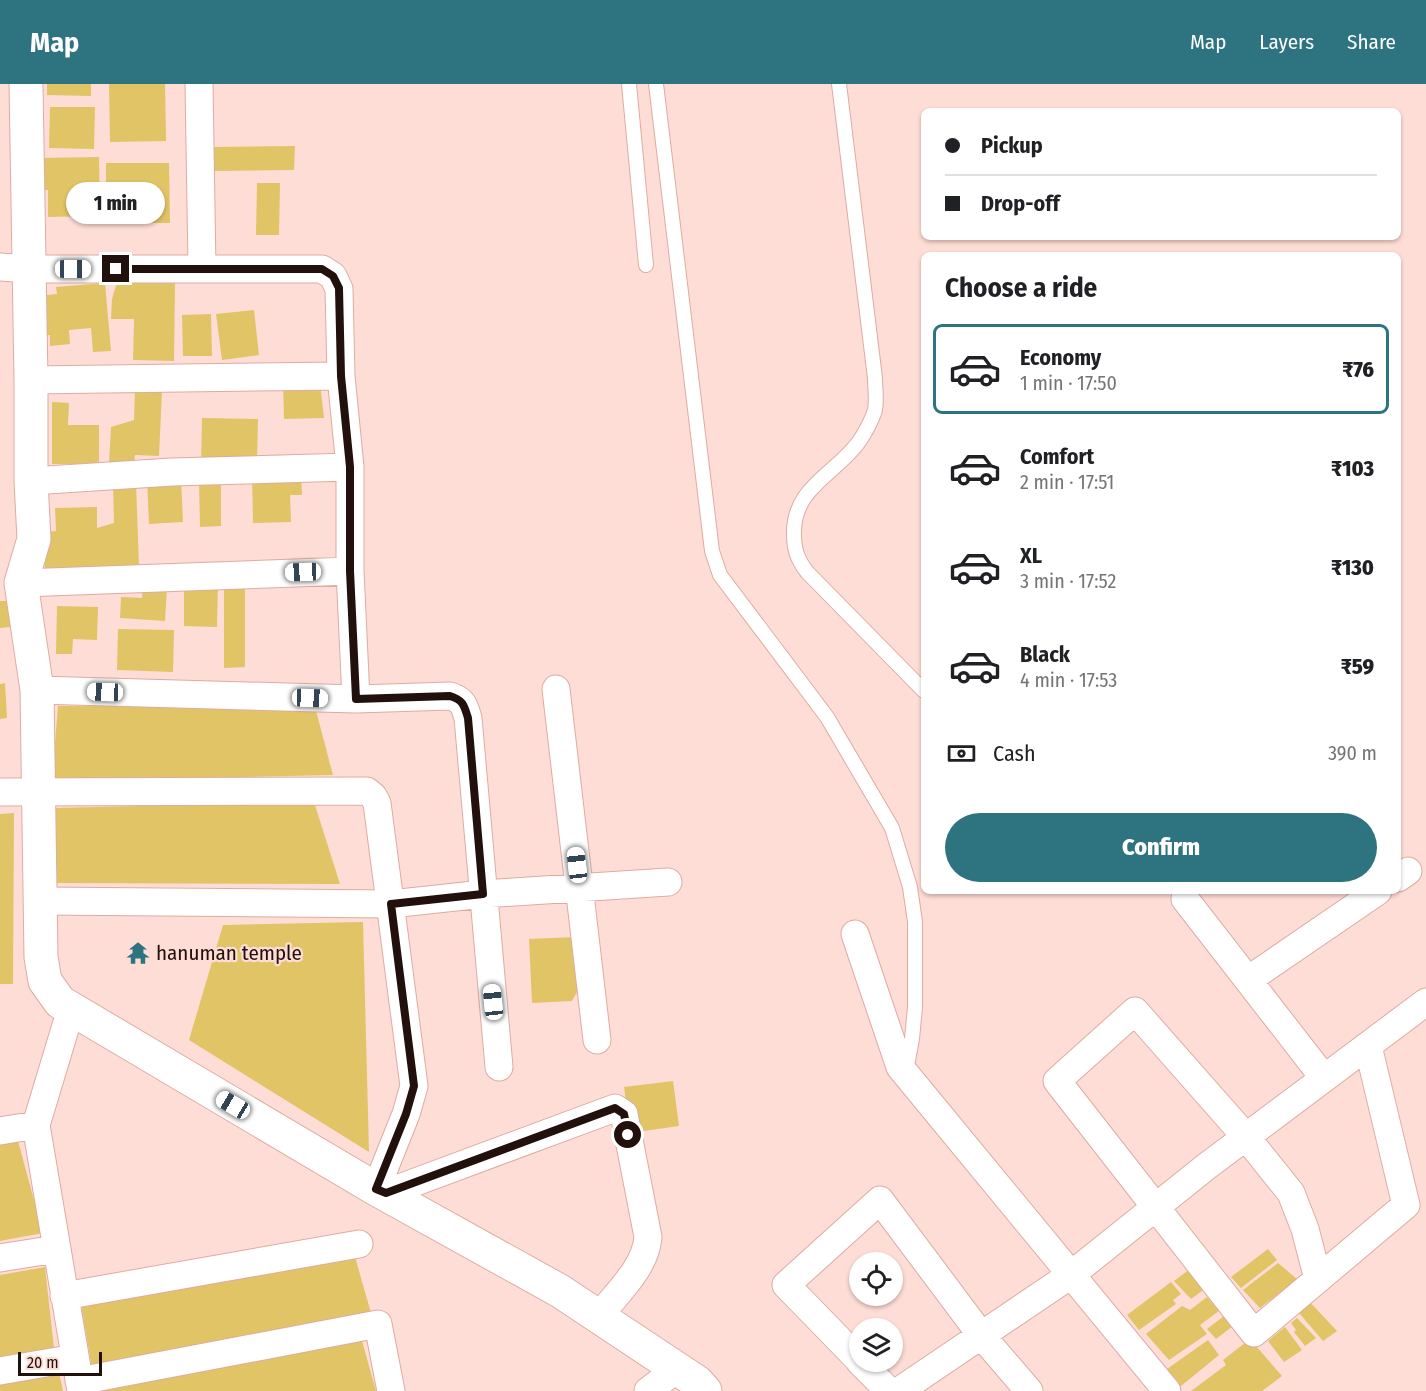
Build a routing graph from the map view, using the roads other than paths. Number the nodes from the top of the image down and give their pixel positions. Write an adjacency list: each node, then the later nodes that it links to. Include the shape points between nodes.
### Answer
1 (26, 84): 7 (street)
2 (199, 84): 8 (street)
3 (629, 84): 6 (lane)
4 (656, 84): 35 (lane, via 712,551 720,575 827,717 892,828 910,887 915,922 915,1007)
5 (839, 84): 15 (lane, via 875,378 874,411 858,443 804,496 796,509 794,544 798,560 807,572)
6 (646, 265)
7 (15, 268): 8 (street); 10 (street)
8 (202, 268): 9 (street, via 322,269 333,276 339,288)
9 (341, 376): 10 (street); 11 (street)
10 (31, 380): 12 (street)
11 (350, 467): 12 (street); 13 (street)
12 (31, 481): 14 (street, via 34,539)
13 (350, 571): 14 (street); 18 (street)
14 (21, 584): 17 (street)
15 (921, 688)
16 (556, 689): 22 (street)
17 (37, 690): 18 (street); 20 (street)
18 (356, 699): 23 (street, via 450,696 464,704)
19 (0, 792): 20 (street)
20 (38, 792): 26 (street); 27 (street, via 367,791 377,802)
21 (668, 882): 22 (street)
22 (580, 888): 23 (street); 32 (street)
23 (483, 894): 27 (street); 34 (street)
24 (1374, 894): 29 (street)
25 (1185, 899): 29 (street)
26 (40, 901): 27 (street); 31 (street, via 45,981 60,1002)
27 (391, 904): 40 (street, via 414,1086)
28 (855, 934): 35 (street, via 896,1057)
29 (1248, 980): 36 (street)
30 (1426, 1004): 33 (street)
31 (71, 1009): 37 (street); 40 (street)
32 (597, 1040)
33 (1368, 1046): 36 (street); 46 (street, via 1406,1205)
34 (499, 1067)
35 (906, 1073): 45 (street)
36 (1324, 1078): 39 (street)
37 (36, 1125): 38 (street); 43 (street)
38 (0, 1131)
39 (1246, 1137): 41 (street); 41 (street, via 1135,1011 1057,1081); 46 (street, via 1291,1194)
40 (381, 1191): 48 (street, via 560,1290); 48 (street, via 615,1108 620,1110 624,1114 648,1237 647,1250)
41 (1156, 1207): 45 (street); 46 (street, via 1254,1333)
42 (359, 1244): 47 (street)
43 (56, 1249): 44 (street); 47 (street)
44 (0, 1258)
45 (1071, 1274): 49 (street); 61 (street)
46 (1318, 1279)
47 (64, 1296): 54 (street)
48 (599, 1316): 51 (street)
49 (981, 1335): 50 (street, via 880,1200 786,1285); 59 (street); 60 (street)
50 (849, 1351)
51 (678, 1368): 56 (street); 57 (street)
52 (0, 1371): 54 (street)
53 (870, 1372): 58 (street)
54 (78, 1377): 55 (street, via 378,1324)
55 (391, 1391)
56 (648, 1391)
57 (705, 1391)
58 (889, 1391)
59 (899, 1391)
60 (1029, 1391)
61 (1167, 1391)

